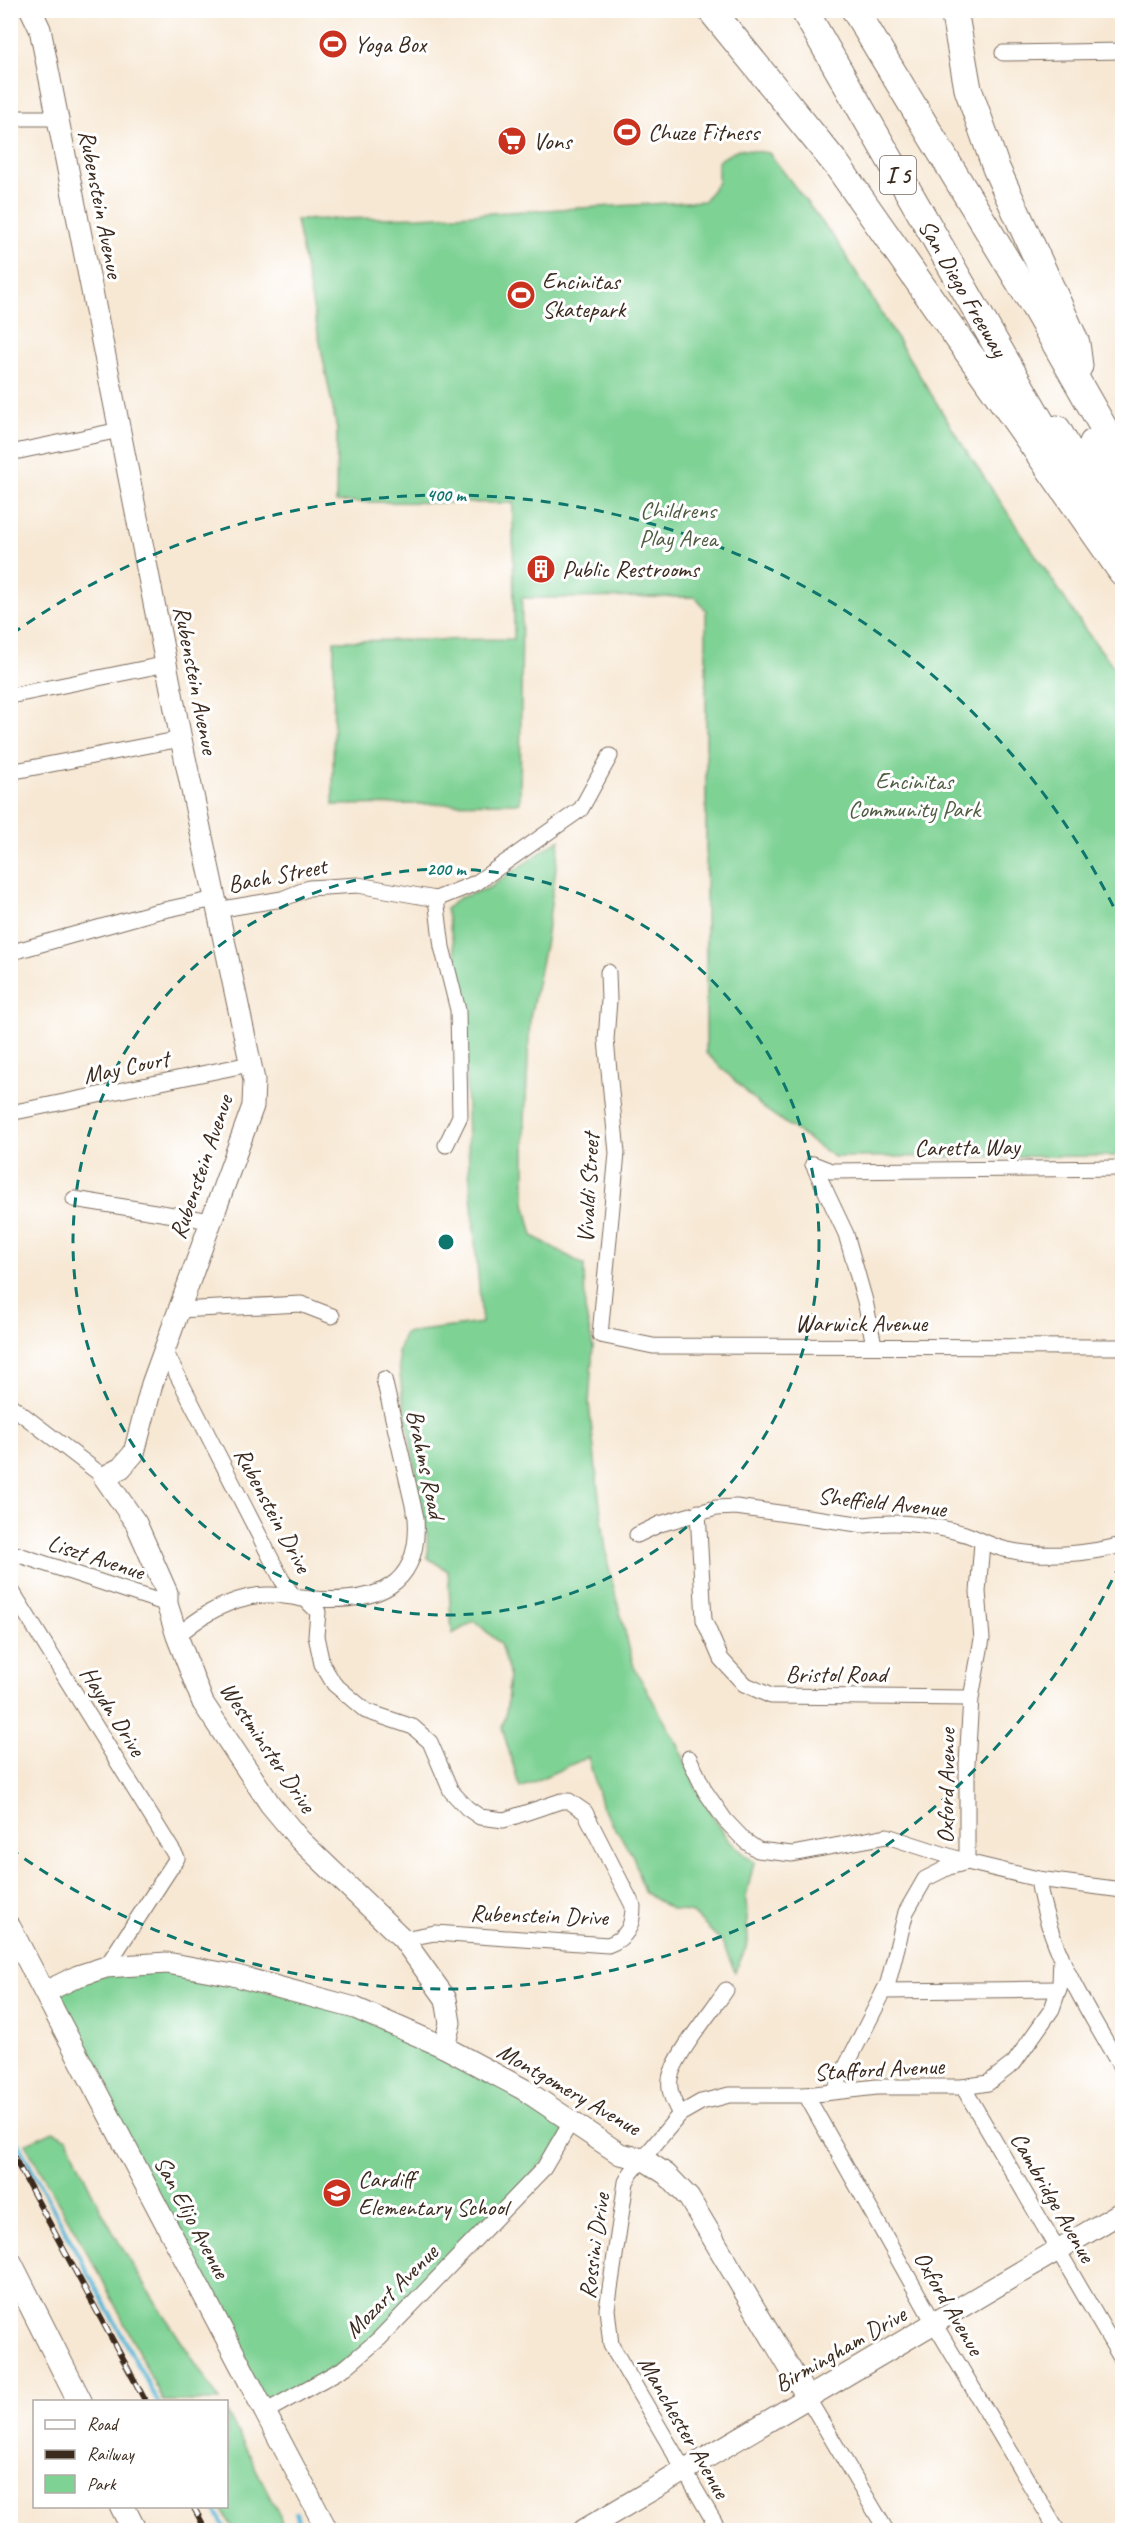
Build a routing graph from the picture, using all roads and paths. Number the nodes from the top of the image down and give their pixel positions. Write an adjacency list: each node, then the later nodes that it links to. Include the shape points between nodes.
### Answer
1 (31, 10): 9 (street, Rubenstein Avenue, via 40,29)
2 (711, 10): 19 (highway, via 837,165)
3 (804, 10): 11 (highway, San Diego Freeway / I 5)
4 (855, 10): 10 (highway, San Diego Freeway / I 5)
5 (954, 10): 12 (highway, via 968,89 996,168 1076,343)
6 (1122, 51): 7 (street)
7 (1003, 53)
8 (10, 117): 9 (street)
9 (57, 118): 13 (street, Rubenstein Avenue)
10 (1037, 311): 12 (highway, San Diego Freeway / I 5); 16 (highway, via 1035,343)
11 (993, 340): 17 (highway, via 1016,355); 18 (highway, San Diego Freeway / I 5)
12 (1082, 388): 15 (highway, San Diego Freeway / I 5)
13 (120, 430): 14 (street); 20 (street, Rubenstein Avenue)
14 (10, 453)
15 (1122, 460)
16 (1122, 496)
17 (1122, 544)
18 (1122, 564)
19 (1122, 572)
20 (167, 664): 21 (street); 22 (street, Rubenstein Avenue)
21 (10, 696)
22 (181, 739): 24 (street); 26 (street, Rubenstein Avenue)
23 (610, 756): 25 (street, via 581,809 476,883)
24 (10, 772)
25 (436, 899): 26 (street, Bach Street, via 358,885 309,888 282,899); 31 (street, via 442,947 458,1010 460,1116)
26 (216, 905): 27 (street, Bach Street, via 155,912); 29 (street, Rubenstein Avenue)
27 (16, 951)
28 (608, 972): 37 (street, Vivaldi Street, via 606,1040 617,1153)
29 (250, 1064): 30 (street, May Court); 34 (street, Rubenstein Avenue, via 253,1106)
30 (10, 1113)
31 (446, 1145)
32 (1122, 1168): 38 (street, Caretta Way, via 831,1171 813,1164 846,1234)
33 (75, 1199): 34 (street)
34 (211, 1221): 35 (street, Rubenstein Avenue)
35 (178, 1310): 36 (street, via 301,1304); 40 (street, Rubenstein Avenue)
36 (332, 1316)
37 (600, 1335): 38 (street, Warwick Avenue, via 653,1346)
38 (874, 1345): 39 (street, Warwick Avenue)
39 (1122, 1347)
40 (165, 1351): 43 (street, via 134,1453 121,1468); 50 (street, Rubenstein Drive)
41 (384, 1379): 50 (street, Brahms Road, via 416,1518 418,1541 412,1557 400,1578 372,1595 314,1600)
42 (10, 1405): 43 (street)
43 (104, 1477): 51 (street, Westminster Drive, via 135,1523 167,1593)
44 (698, 1512): 45 (street, Sheffield Avenue); 46 (street, Sheffield Avenue, via 736,1507 865,1525 886,1522 951,1530); 53 (street, Bristol Road, via 704,1620 721,1659 744,1684 771,1696)
45 (637, 1535)
46 (982, 1543): 47 (street, Sheffield Avenue, via 1010,1551 1065,1553); 53 (street, Oxford Avenue, via 978,1592 982,1639)
47 (1122, 1545)
48 (10, 1552): 51 (street, Liszt Avenue)
49 (10, 1588): 61 (street, Haydn Drive, via 177,1858)
50 (294, 1597): 52 (street, via 250,1597 218,1606); 59 (street, Rubenstein Drive, via 306,1600 318,1612 316,1636 322,1664 334,1684 366,1711 414,1727 430,1742 451,1791 467,1808 480,1817 504,1820 569,1801 585,1812 633,1906 629,1931 608,1945 435,1933)
51 (167, 1604): 52 (street, Westminster Drive)
52 (177, 1636): 59 (street, Westminster Drive, via 203,1703 270,1804 300,1840)
53 (971, 1698): 55 (street, Oxford Avenue)
54 (689, 1758): 55 (street, via 713,1803 758,1850 811,1851 887,1836)
55 (967, 1862): 56 (street); 64 (street, Oxford Avenue, via 925,1879 906,1912)
56 (1038, 1879): 57 (street); 60 (street, via 1042,1910)
57 (1122, 1890)
58 (10, 1927): 65 (street, San Elijo Avenue)
59 (403, 1939): 66 (street, Westminster Drive, via 446,1999 450,2023)
60 (1061, 1955): 62 (street, Stafford Avenue); 67 (street, via 1067,1973)
61 (106, 1967): 65 (street, Montgomery Avenue); 66 (street, Montgomery Avenue, via 167,1963 233,1975 355,2008)
62 (1059, 1989): 64 (street); 68 (street, Stafford Avenue, via 1052,2009 1014,2063 988,2083)
63 (726, 1990): 71 (street, via 670,2078 671,2098)
64 (884, 1991): 69 (street, Oxford Avenue)
65 (45, 1992): 82 (street, San Elijo Avenue)
66 (444, 2046): 72 (street, Montgomery Avenue)
67 (1122, 2069)
68 (963, 2088): 69 (street, Stafford Avenue); 75 (street, Cambridge Avenue)
69 (834, 2090): 70 (street, Stafford Avenue)
70 (806, 2095): 71 (street, Stafford Avenue, via 729,2095 701,2102); 77 (street, Oxford Avenue)
71 (680, 2114): 73 (street, Stafford Avenue)
72 (572, 2120): 73 (street, Montgomery Avenue, via 620,2154); 82 (street, Mozart Avenue, via 544,2168 379,2339 346,2367)
73 (644, 2159): 78 (street, Rossini Drive, via 626,2182 606,2309); 80 (street, Montgomery Avenue, via 666,2174 689,2198)
74 (1122, 2212): 75 (street, Birmingham Drive)
75 (1058, 2251): 77 (street, Birmingham Drive); 79 (street, Cambridge Avenue)
76 (10, 2264): 81 (main road)
77 (934, 2323): 80 (street, Birmingham Drive); 92 (street, Oxford Avenue)
78 (611, 2345): 83 (street, Manchester Avenue)
79 (1122, 2360)
80 (807, 2397): 83 (street, Birmingham Drive); 91 (street, Montgomery Avenue)
81 (79, 2400)
82 (265, 2412): 88 (street, San Elijo Avenue)
83 (684, 2472): 89 (street, Birmingham Drive); 90 (street, Manchester Avenue)
84 (123, 2508): 86 (main road)
85 (134, 2508): 87 (main road)
86 (134, 2530)
87 (146, 2530)
88 (327, 2530)
89 (584, 2530)
90 (719, 2530)
91 (886, 2530)
92 (1057, 2530)

